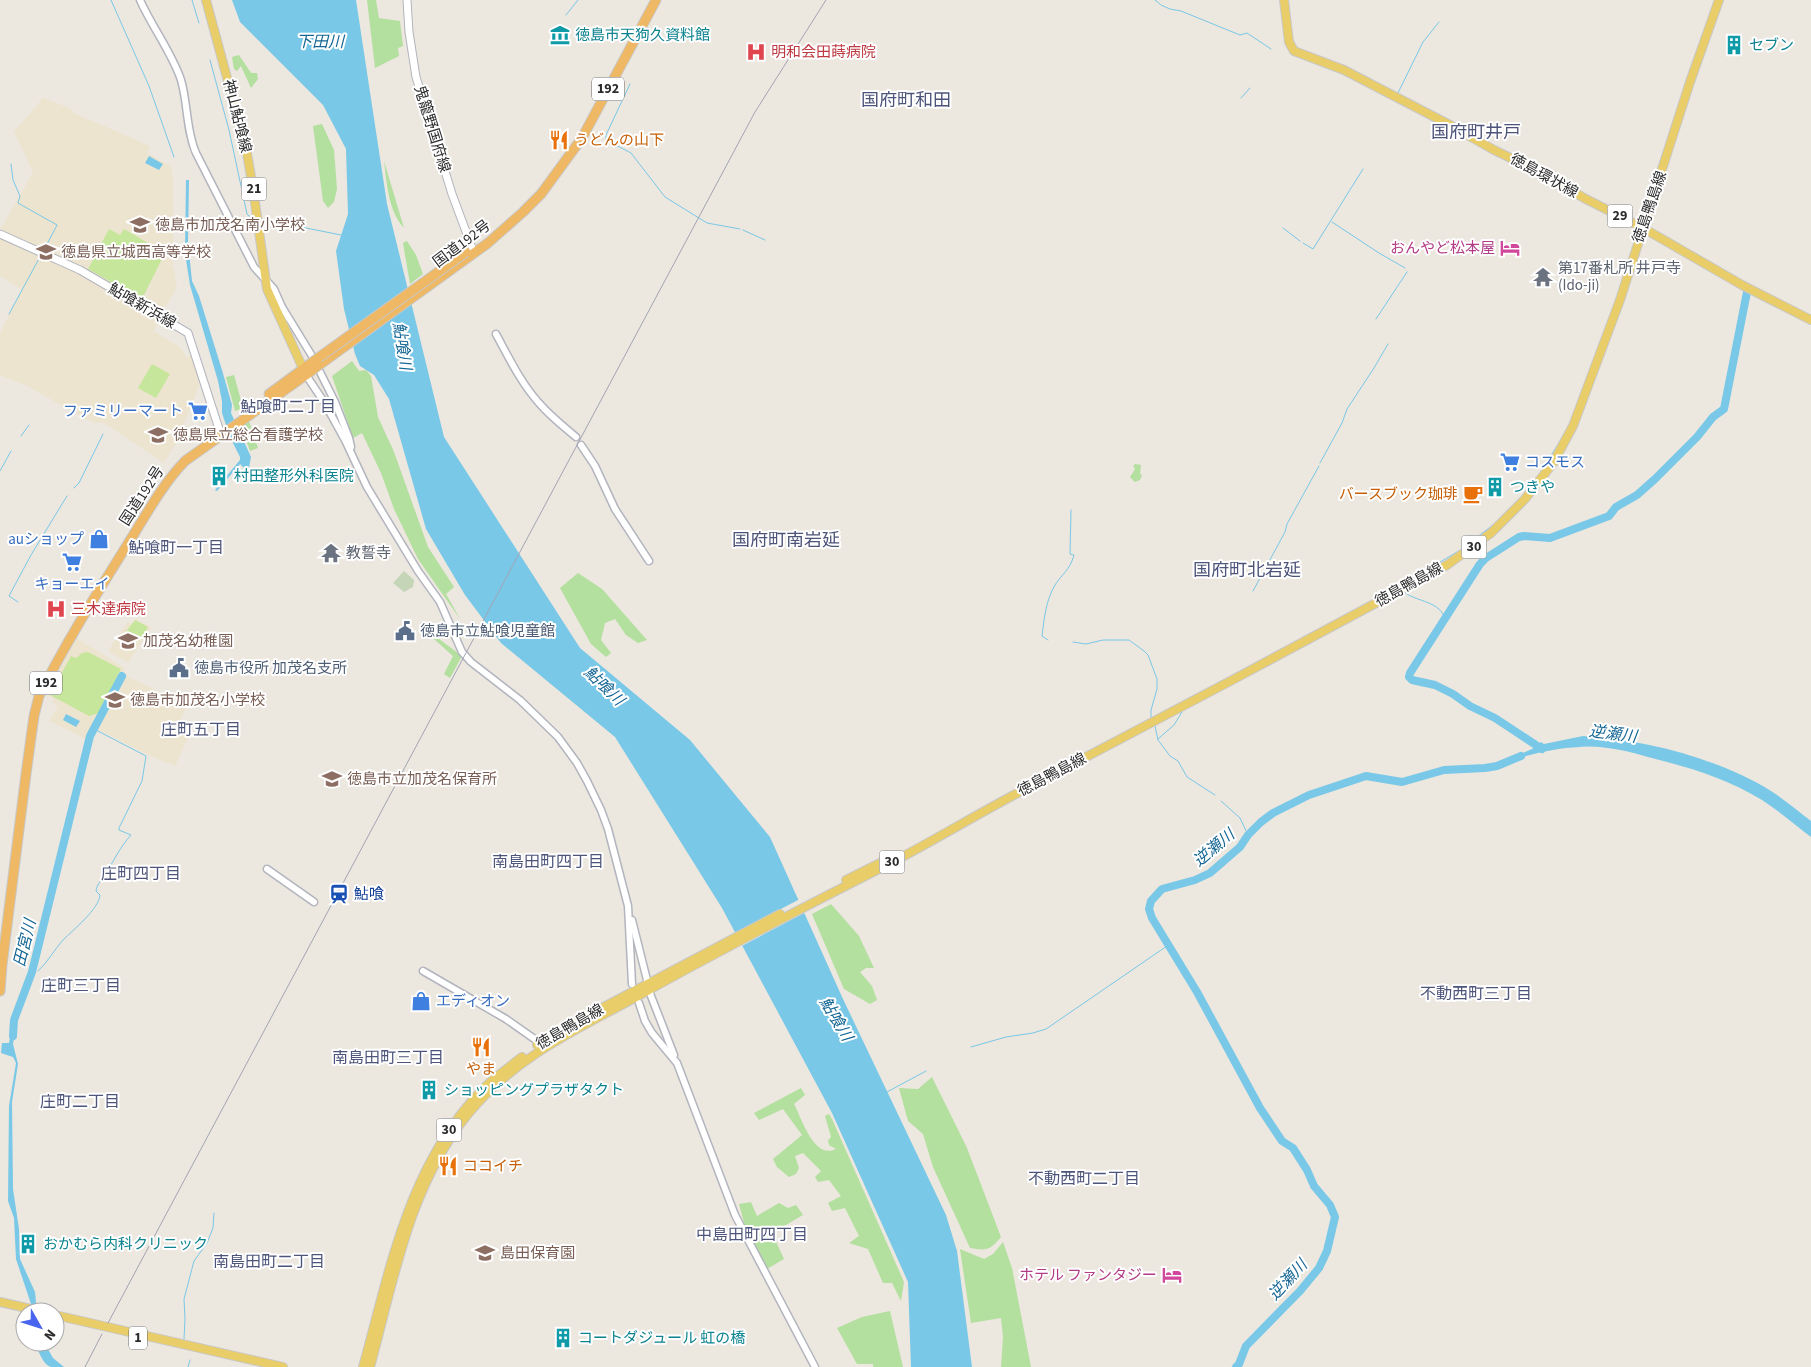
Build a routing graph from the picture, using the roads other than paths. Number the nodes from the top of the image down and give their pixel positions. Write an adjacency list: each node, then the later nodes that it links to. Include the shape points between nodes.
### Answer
1 (140, 0): 10 (street, via 178,72 193,146 254,267)
2 (206, 0): 10 (main road, 神山鮎喰線 / 21, via 246,148)
3 (407, 0): 9 (main road, 鬼籠野国府線, via 416,77)
4 (656, 0): 9 (highway, 国道192号 / 192, via 582,138 554,175)
5 (1284, 0): 7 (main road, 徳島環状線 / 29, via 1289,42 1294,51 1358,77)
6 (1719, 0): 7 (main road, 徳島鴨島線 / 30)
7 (1643, 228): 11 (main road, 徳島環状線 / 29); 25 (main road, 徳島鴨島線 / 30, via 1573,426 1540,481 1491,533 1447,565 939,837 876,864)
8 (0, 234): 14 (main road, 鮎喰新浜線, via 80,270 188,333)
9 (470, 253): 13 (highway, 国道192号 / 192, bridge)
10 (265, 281): 13 (main road, 神山鮎喰線 / 21, via 272,303); 17 (street, via 274,289 331,393)
11 (1811, 320)
12 (496, 334): 15 (street, via 537,402)
13 (307, 370): 14 (highway, 国道192号 / 192); 17 (street)
14 (222, 431): 22 (highway, 国道192号 / 192, via 182,457 163,477 35,691 28,716); 26 (highway, 国道192号 / 192, via 185,461 161,490 107,576 39,696 26,774)
15 (576, 437)
16 (581, 445): 18 (street, via 595,466 615,509)
17 (352, 454): 21 (street, via 367,487 440,602 462,652 520,700 558,737 576,762 608,829)
18 (649, 561)
19 (267, 869): 20 (street)
20 (314, 902)
21 (628, 906): 24 (street); 25 (street)
22 (0, 936)
23 (423, 971): 28 (street, via 506,1019)
24 (632, 984)
25 (650, 986): 28 (main road, 徳島鴨島線 / 30); 29 (street)
26 (0, 991)
27 (639, 1003): 29 (street, via 652,1033)
28 (542, 1045): 38 (main road, 徳島鴨島線 / 30, via 482,1090 452,1125 425,1170 406,1215); 39 (main road, 徳島鴨島線 / 30, via 489,1090 457,1128 438,1158 413,1210)
29 (677, 1063): 40 (street, via 735,1216)
30 (0, 1302): 32 (main road)
31 (0, 1307): 33 (main road)
32 (15, 1307)
33 (15, 1309)
34 (65, 1317): 37 (main road, 1)
35 (65, 1322): 36 (main road, 1)
36 (265, 1367)
37 (283, 1367)
38 (363, 1367)
39 (370, 1367)
40 (815, 1367)

